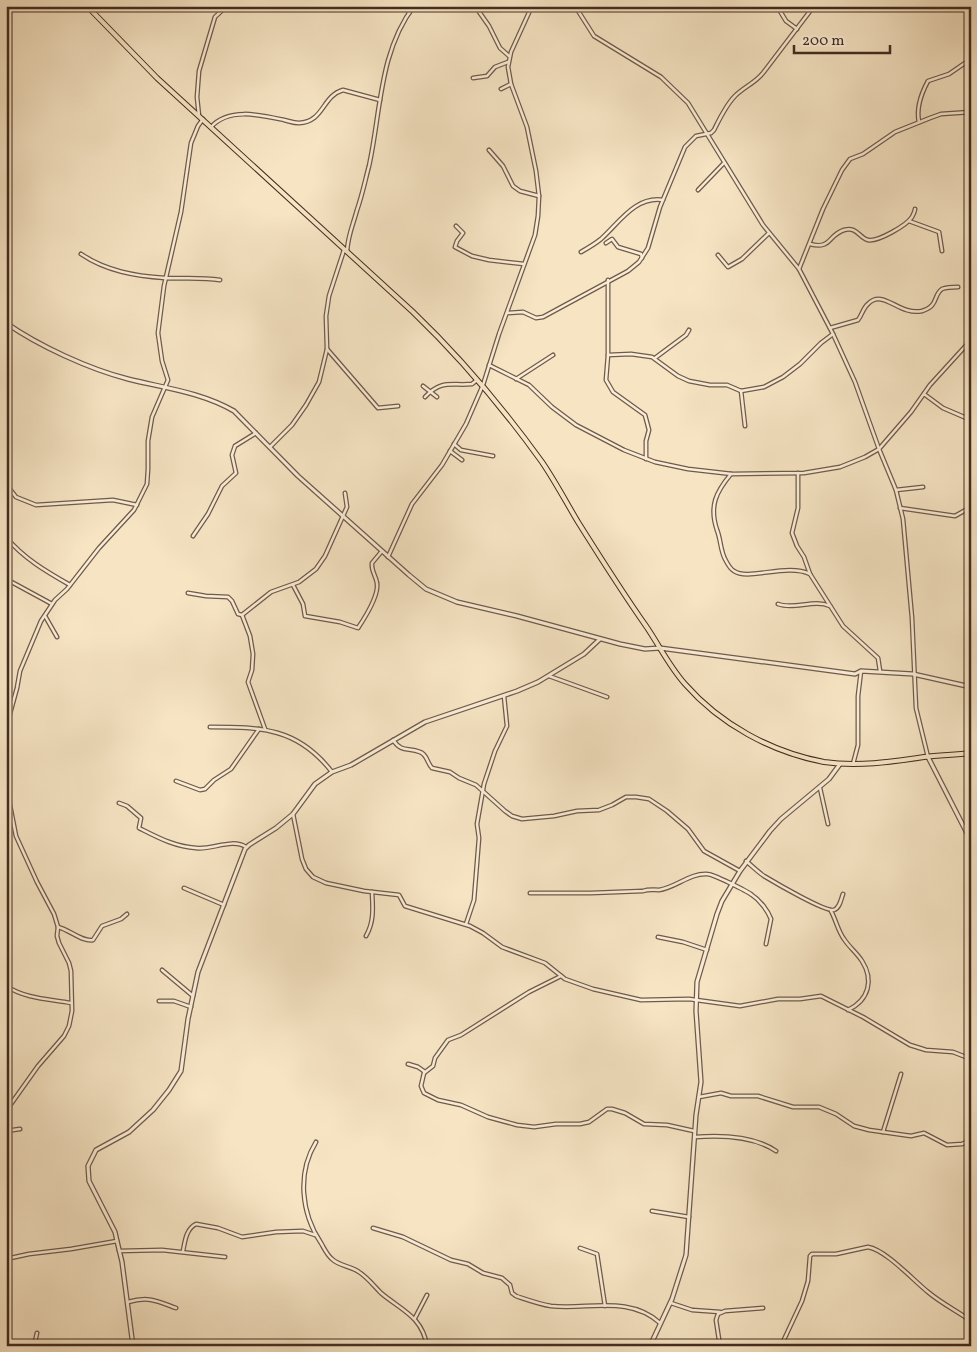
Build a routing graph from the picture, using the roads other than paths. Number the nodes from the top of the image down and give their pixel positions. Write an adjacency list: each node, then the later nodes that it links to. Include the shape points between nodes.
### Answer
1 (88, 6): 20 (main road)
2 (227, 6): 20 (street, via 215,17 199,71 197,97)
3 (406, 6): 10 (street)
4 (414, 6): 10 (street)
5 (475, 6): 12 (street, via 500,48)
6 (532, 6): 12 (street)
7 (575, 6): 23 (street, via 594,36 661,77 688,103)
8 (777, 6): 11 (street)
9 (814, 6): 11 (street)
10 (409, 13): 18 (street, via 392,46)
11 (796, 30): 23 (street, via 760,77 730,102 714,130)
12 (509, 56): 14 (street)
13 (971, 61): 21 (street, via 928,82 920,100)
14 (508, 62): 15 (street, via 495,67 487,76); 16 (street)
15 (473, 78)
16 (511, 84): 17 (street); 27 (street, via 526,127)
17 (501, 89)
18 (380, 100): 22 (street, via 343,90 330,98 316,117 307,122 234,114 225,116); 35 (street, via 369,164)
19 (971, 112): 21 (street, via 941,114)
20 (201, 118): 22 (main road); 43 (street, via 191,143 181,212)
21 (919, 122): 34 (street, via 895,132 847,162 823,209)
22 (211, 127): 35 (main road)
23 (707, 134): 25 (street); 28 (street, via 696,136 685,147)
24 (490, 150): 27 (street, via 513,186)
25 (724, 162): 26 (street); 32 (street)
26 (698, 190)
27 (539, 196): 41 (street, via 535,235)
28 (663, 200): 37 (street, via 651,200 635,206 600,240); 40 (street)
29 (915, 209): 30 (street)
30 (909, 221): 34 (street, via 877,239 866,239 858,232 846,230 825,245); 36 (street, via 939,232)
31 (456, 226): 41 (street, via 463,233 455,246 465,252 489,260)
32 (769, 233): 39 (street, via 736,264 728,267); 42 (street)
33 (606, 244): 40 (street, via 612,239 618,247 641,254)
34 (810, 244): 42 (street)
35 (345, 251): 53 (street, via 331,284 326,309); 59 (main road, via 433,331)
36 (942, 251)
37 (581, 252)
38 (81, 254): 43 (street, via 115,271)
39 (718, 254)
40 (642, 258): 45 (street)
41 (524, 264): 47 (street)
42 (799, 269): 49 (street)
43 (166, 278): 44 (street); 61 (street, via 158,333 168,380)
44 (220, 280)
45 (608, 280): 47 (street, via 543,317 536,318 523,312); 55 (street)
46 (958, 287): 49 (street, via 943,289 938,293 936,302 922,310 909,311 884,298 873,300 858,320)
47 (506, 313): 57 (street)
48 (6, 323): 61 (street, via 42,344 101,370)
49 (830, 328): 51 (street)
50 (689, 330): 56 (street)
51 (833, 334): 64 (street, via 783,377 764,387); 74 (street)
52 (971, 340): 65 (street)
53 (327, 349): 68 (street, via 378,408); 73 (street, via 314,391 292,425)
54 (553, 355): 58 (street)
55 (608, 355): 56 (street); 77 (street, via 605,374 608,384 645,415 649,430)
56 (655, 358): 64 (street, via 689,381 727,385)
57 (489, 365): 58 (street); 60 (street)
58 (516, 379): 77 (street, via 531,386 576,425)
59 (478, 380): 60 (main road); 63 (street, via 464,385 448,383)
60 (482, 385): 72 (street, via 462,434); 105 (main road, via 542,464)
61 (166, 386): 71 (street, via 223,405 240,416); 85 (street, via 152,417 147,484)
62 (423, 386): 63 (street)
63 (430, 392): 66 (street); 67 (street)
64 (740, 392): 70 (street)
65 (924, 394): 69 (street, via 943,408); 74 (street)
66 (425, 397)
67 (437, 397)
68 (398, 406)
69 (971, 420)
70 (745, 426)
71 (256, 433): 73 (street); 89 (street, via 235,446 232,455 236,473 222,486)
72 (454, 444): 75 (street); 76 (street, via 461,450)
73 (270, 447): 88 (street)
74 (879, 448): 79 (street, via 840,467); 83 (street)
75 (450, 451): 78 (street); 92 (street, via 412,504)
76 (493, 456)
77 (646, 459): 80 (street)
78 (462, 460)
79 (798, 473): 80 (street); 93 (street, via 798,508 792,533)
80 (732, 474): 93 (street, via 720,488 713,514 720,548 731,568 741,574 780,569)
81 (6, 484): 85 (street, via 16,497 36,505 112,500)
82 (923, 487): 83 (street)
83 (896, 490): 87 (street)
84 (345, 493): 88 (street, via 347,504)
85 (137, 506): 95 (street)
86 (971, 507): 87 (street, via 956,516)
87 (900, 508): 108 (street, via 912,618)
88 (342, 515): 91 (street); 96 (street, via 323,560)
89 (193, 536)
90 (6, 537): 95 (street, via 15,548)
91 (382, 551): 92 (street); 96 (street, via 372,563 376,595 358,628 305,616)
92 (388, 557): 104 (street, via 426,589 445,598)
93 (810, 574): 100 (street)
94 (6, 579): 98 (street)
95 (70, 585): 98 (street)
96 (293, 585): 101 (street, via 271,592)
97 (188, 593): 101 (street, via 228,597 238,614)
98 (52, 604): 102 (street)
99 (778, 604): 100 (street, via 785,607)
100 (831, 606): 107 (street, via 847,630 878,658)
101 (242, 615): 116 (street, via 253,654 248,682)
102 (45, 616): 103 (street); 114 (street, via 20,671)
103 (57, 637)
104 (600, 639): 105 (street, via 639,648); 109 (street, via 584,654)
105 (660, 648): 106 (street, via 855,674); 120 (main road, via 693,692 729,723 787,752)
106 (861, 671): 107 (street); 121 (street, via 859,735)
107 (880, 671): 108 (street)
108 (913, 674): 110 (street); 119 (street, via 916,708)
109 (549, 676): 111 (street); 112 (street)
110 (971, 687)
111 (504, 695): 117 (street, via 425,722); 126 (street, via 507,726)
112 (607, 697)
113 (210, 727): 115 (street)
114 (6, 728)
115 (260, 729): 116 (street); 123 (street, via 231,770 205,789)
116 (265, 729): 122 (street, via 300,743)
117 (393, 740): 122 (street, via 352,765); 126 (street, via 400,748 423,754 432,768 450,772)
118 (971, 753): 119 (main road)
119 (928, 757): 121 (main road); 130 (street)
120 (840, 764): 121 (main road); 125 (street)
121 (853, 764)
122 (332, 772): 128 (street, via 315,784)
123 (176, 781)
124 (6, 785): 143 (street, via 16,836)
125 (820, 788): 129 (street); 132 (street, via 781,819)
126 (483, 790): 133 (street, via 505,811 522,819 598,810 626,797 643,797 688,829 704,851); 142 (street, via 477,824 479,838 474,900)
127 (119, 803): 131 (street, via 141,818 140,828 167,842 195,848 236,843)
128 (293, 814): 131 (street); 136 (street, via 302,860 313,877 326,883)
129 (828, 824)
130 (971, 841)
131 (246, 847): 139 (street)
132 (746, 861): 133 (street); 140 (street, via 769,879)
133 (740, 871): 134 (street)
134 (732, 885): 137 (street, via 707,874 659,890 591,894); 146 (street, via 752,894 770,916 772,921); 147 (street, via 722,901)
135 (184, 888): 139 (street)
136 (372, 892): 142 (street, via 399,895 407,907); 144 (street, via 373,915)
137 (530, 892)
138 (843, 894): 140 (street, via 838,908)
139 (224, 905): 151 (street, via 198,972)
140 (830, 910): 156 (street, via 843,938 862,960 868,978 864,998)
141 (127, 914): 143 (street, via 102,926 93,940 82,939)
142 (466, 924): 149 (street, via 502,947 545,963)
143 (58, 926): 154 (street, via 59,943 71,971)
144 (366, 936)
145 (658, 937): 147 (street)
146 (766, 944)
147 (707, 950): 153 (street, via 697,982)
148 (162, 970): 151 (street)
149 (561, 976): 153 (street, via 593,989 641,1000); 159 (street, via 448,1040 433,1066)
150 (6, 986): 154 (street, via 38,998)
151 (193, 996): 155 (street)
152 (159, 1001): 155 (street, via 174,1001)
153 (696, 1001): 156 (street, via 740,1006 821,996); 161 (street)
154 (71, 1003): 162 (street, via 72,1018 64,1036)
155 (190, 1007): 175 (street, via 183,1066 178,1078 162,1100 129,1132 96,1150 88,1166 89,1181)
156 (848, 1010): 157 (street, via 910,1045)
157 (971, 1058)
158 (408, 1064): 159 (street)
159 (425, 1072): 165 (street, via 421,1086 428,1095 518,1125 580,1124 612,1109 644,1124)
160 (901, 1074): 166 (street)
161 (700, 1097): 165 (street); 166 (street, via 721,1093 758,1096 793,1107 819,1107 854,1126)
162 (6, 1111)
163 (20, 1130): 164 (street)
164 (6, 1131)
165 (695, 1131): 167 (street)
166 (883, 1132): 168 (street, via 911,1136 924,1133 947,1145)
167 (694, 1137): 170 (street, via 730,1137 768,1146); 172 (street)
168 (971, 1140)
169 (316, 1142): 174 (street, via 307,1160 303,1189)
170 (776, 1152)
171 (652, 1211): 172 (street)
172 (689, 1217): 183 (street, via 684,1266)
173 (373, 1228): 184 (street, via 502,1278 516,1296 550,1306)
174 (316, 1236): 178 (street, via 303,1231 242,1237 196,1224 187,1234); 188 (street, via 332,1260 360,1272)
175 (117, 1241): 177 (street); 180 (street)
176 (580, 1248): 184 (street, via 597,1254)
177 (119, 1250): 178 (street); 182 (street)
178 (184, 1251): 179 (street)
179 (225, 1257)
180 (6, 1259)
181 (427, 1295): 188 (street)
182 (127, 1302): 185 (street, via 152,1299); 193 (street)
183 (671, 1303): 187 (street, via 692,1310); 190 (street)
184 (605, 1306): 190 (street, via 631,1307)
185 (176, 1308)
186 (763, 1308): 187 (street)
187 (720, 1312): 196 (street, via 716,1316)
188 (414, 1319): 194 (street, via 422,1328)
189 (971, 1321): 197 (street, via 928,1292 876,1249 868,1247 843,1253 814,1254 810,1256 808,1282 802,1301)
190 (660, 1323): 195 (street)
191 (37, 1333): 192 (street)
192 (34, 1346)
193 (133, 1346)
194 (427, 1346)
195 (650, 1346)
196 (720, 1346)
197 (781, 1346)

